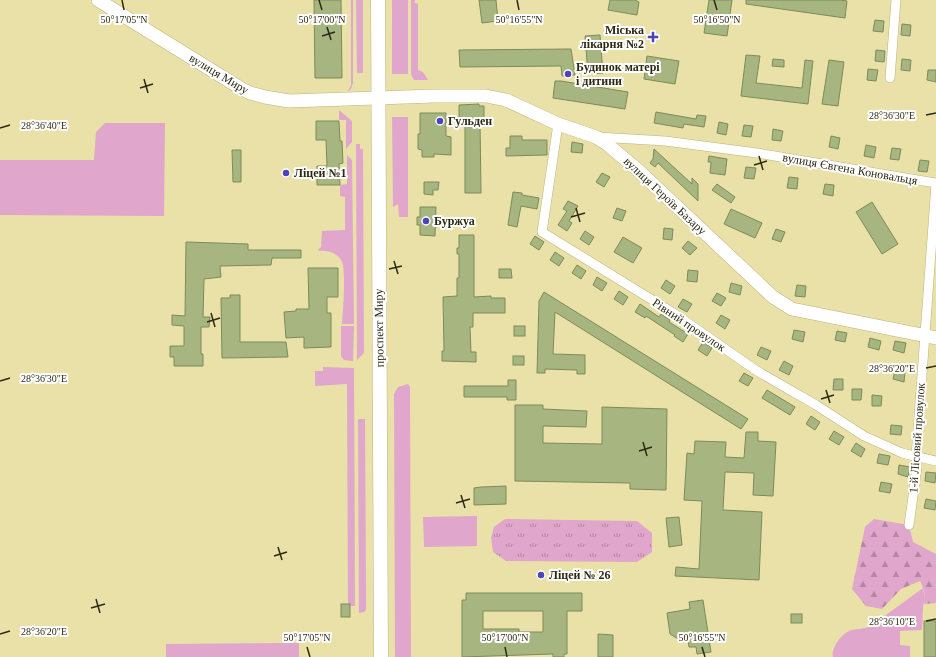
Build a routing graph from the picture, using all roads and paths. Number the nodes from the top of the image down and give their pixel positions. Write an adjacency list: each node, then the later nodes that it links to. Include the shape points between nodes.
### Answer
1 (98, 0): 5 (main road, вулиця Миру, via 250,93 289,101)
2 (378, 0): 5 (main road, проспект Миру)
3 (896, 0): 4 (street)
4 (890, 78)
5 (378, 97): 6 (main road, вулиця Героїв Базару, via 494,97); 14 (main road, проспект Миру)
6 (558, 124): 7 (main road, вулиця Героїв Базару); 11 (street, Рівний провулок, via 542,232 864,436)
7 (596, 137): 8 (street, вулиця Євгена Коновальця, via 665,141 757,153); 10 (main road, вулиця Героїв Базару, via 639,171 773,297 792,309)
8 (936, 183): 9 (street, 1-й Лісовий провулок)
9 (933, 271): 10 (street, 1-й Лісовий провулок)
10 (931, 337): 11 (street, 1-й Лісовий провулок)
11 (916, 457): 12 (street, Рівний провулок); 13 (street, 1-й Лісовий провулок, via 917,467)
12 (936, 461)
13 (909, 525)
14 (381, 657)

